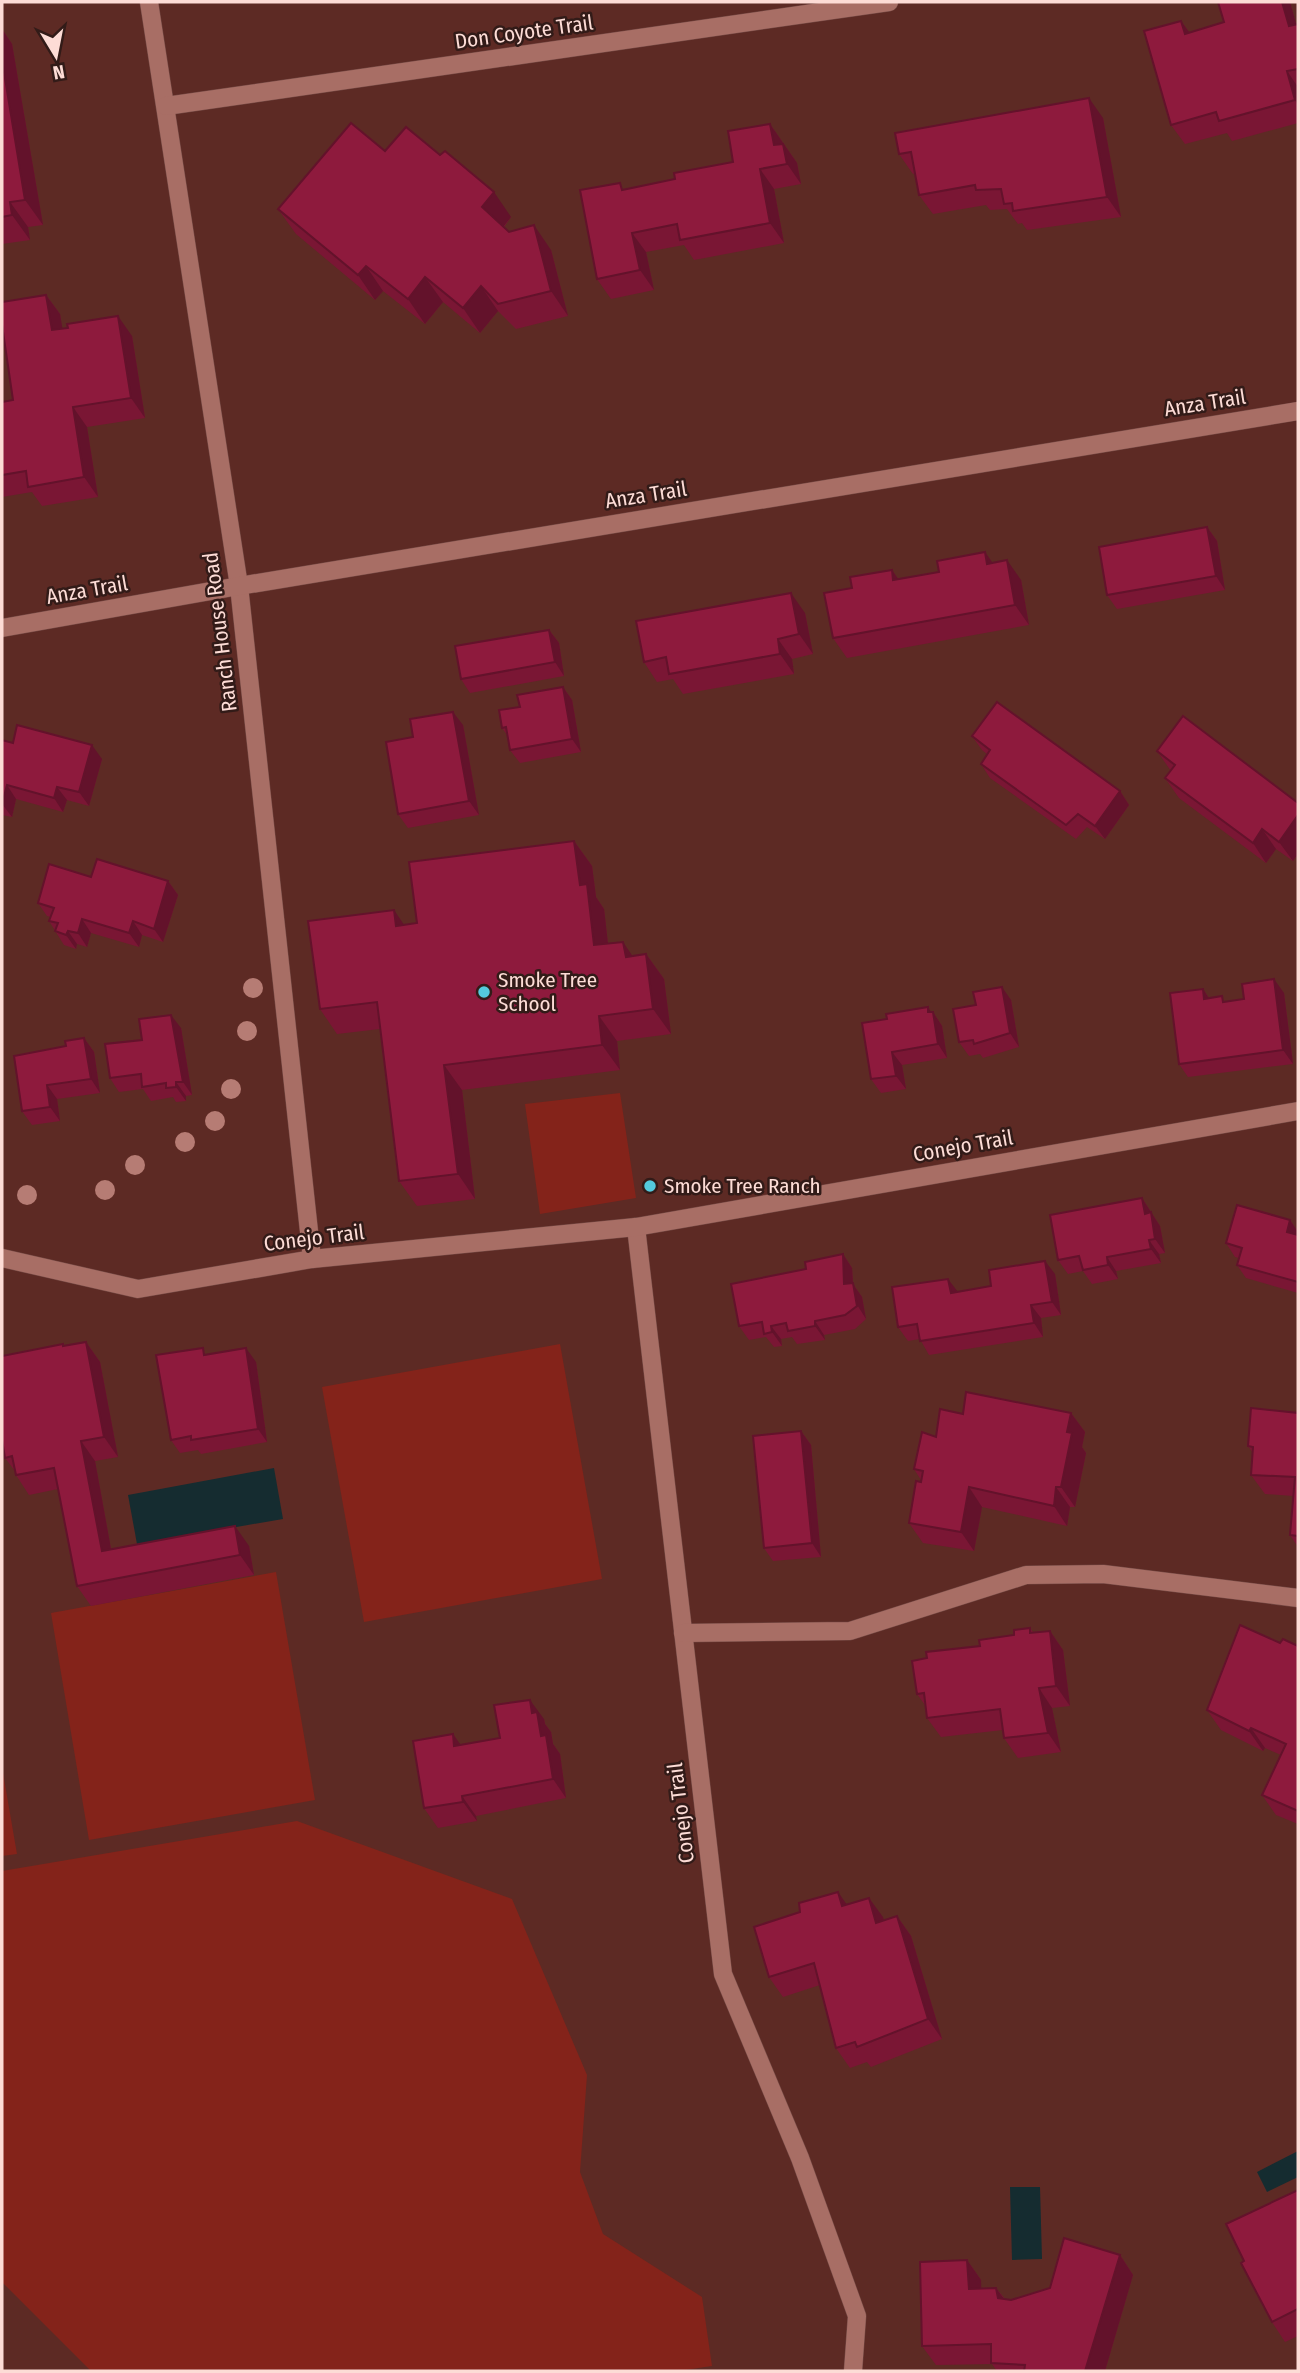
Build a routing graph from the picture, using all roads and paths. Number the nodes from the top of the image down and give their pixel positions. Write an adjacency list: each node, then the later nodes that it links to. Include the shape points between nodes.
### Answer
1 (149, 2): 3 (street, Ranch House Road)
2 (889, 2): 3 (street, Don Coyote Trail)
3 (166, 106): 5 (street, Ranch House Road)
4 (1298, 411): 5 (street, Anza Trail)
5 (239, 586): 6 (street, Anza Trail); 10 (street, Ranch House Road)
6 (2, 628)
7 (1298, 1111): 8 (street, Conejo Trail)
8 (636, 1227): 10 (street, Conejo Trail); 12 (street, Conejo Trail)
9 (2, 1258): 10 (street, Conejo Trail, via 138,1289)
10 (312, 1259)
11 (1298, 1598): 12 (street, via 1103,1574 1026,1575 850,1631)
12 (683, 1633): 13 (street, Conejo Trail, via 723,1974 800,2158 857,2316)
13 (853, 2371)

